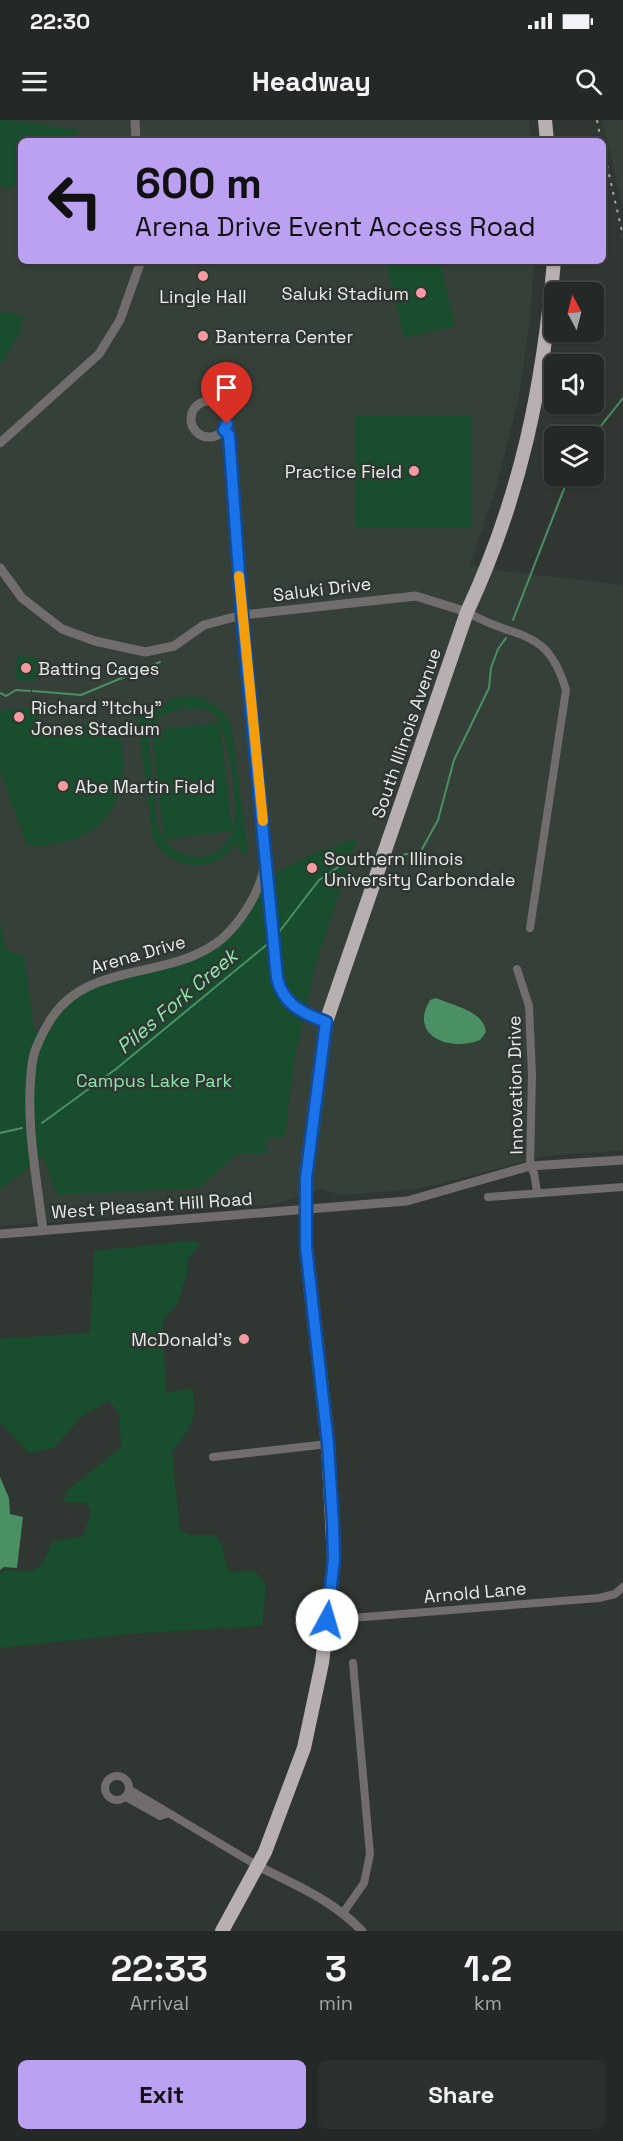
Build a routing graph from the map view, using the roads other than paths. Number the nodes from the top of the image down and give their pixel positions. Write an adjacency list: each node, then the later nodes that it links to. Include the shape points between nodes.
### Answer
1 (135, 120): 3 (street)
2 (544, 120): 4 (highway)
3 (136, 138)
4 (547, 138)
5 (140, 264): 8 (street, via 120,320 99,354)
6 (554, 264): 10 (highway, South Illinois Avenue, via 547,342 533,422 488,568)
7 (224, 430): 7 (street, Arena Drive, via 228,418 222,405 206,400 196,406 191,417 195,430 208,437); 11 (street, Arena Drive, via 229,435)
8 (0, 443)
9 (0, 568): 11 (street, Saluki Drive, via 22,598 62,629 135,651 166,649 204,625)
10 (467, 612): 11 (street, Saluki Drive, via 416,596); 13 (street, via 543,645 552,655 566,690); 15 (highway, South Illinois Avenue)
11 (242, 615): 12 (street, Arena Drive)
12 (266, 855): 15 (street, via 280,989 292,1006); 22 (street, Arena Drive, via 260,884 251,901 215,944 156,968 98,981 73,994 55,1011 34,1057 30,1100)
13 (530, 928)
14 (517, 969): 17 (street, Innovation Drive, via 529,1006)
15 (326, 1022): 21 (highway, South Illinois Avenue, via 306,1178)
16 (623, 1160): 17 (street, West Pleasant Hill Road)
17 (530, 1166): 19 (street, Innovation Drive); 21 (street, West Pleasant Hill Road, via 407,1201)
18 (623, 1186): 19 (street)
19 (537, 1192): 20 (street)
20 (488, 1197)
21 (307, 1209): 22 (street, West Pleasant Hill Road); 24 (highway, South Illinois Avenue, via 308,1275)
22 (43, 1230): 23 (street, West Pleasant Hill Road)
23 (0, 1234)
24 (328, 1444): 25 (street); 27 (highway, South Illinois Avenue, via 334,1560)
25 (213, 1457)
26 (623, 1587): 27 (street, Arnold Lane, via 615,1594 599,1598)
27 (327, 1620): 30 (highway, South Illinois Avenue, via 304,1748)
28 (353, 1663): 31 (street, via 370,1854 364,1883)
29 (128, 1794): 30 (street, via 162,1809)
30 (258, 1866): 31 (street); 32 (highway, South Illinois Avenue)
31 (343, 1913): 33 (street)
32 (222, 1931)
33 (362, 1931)

